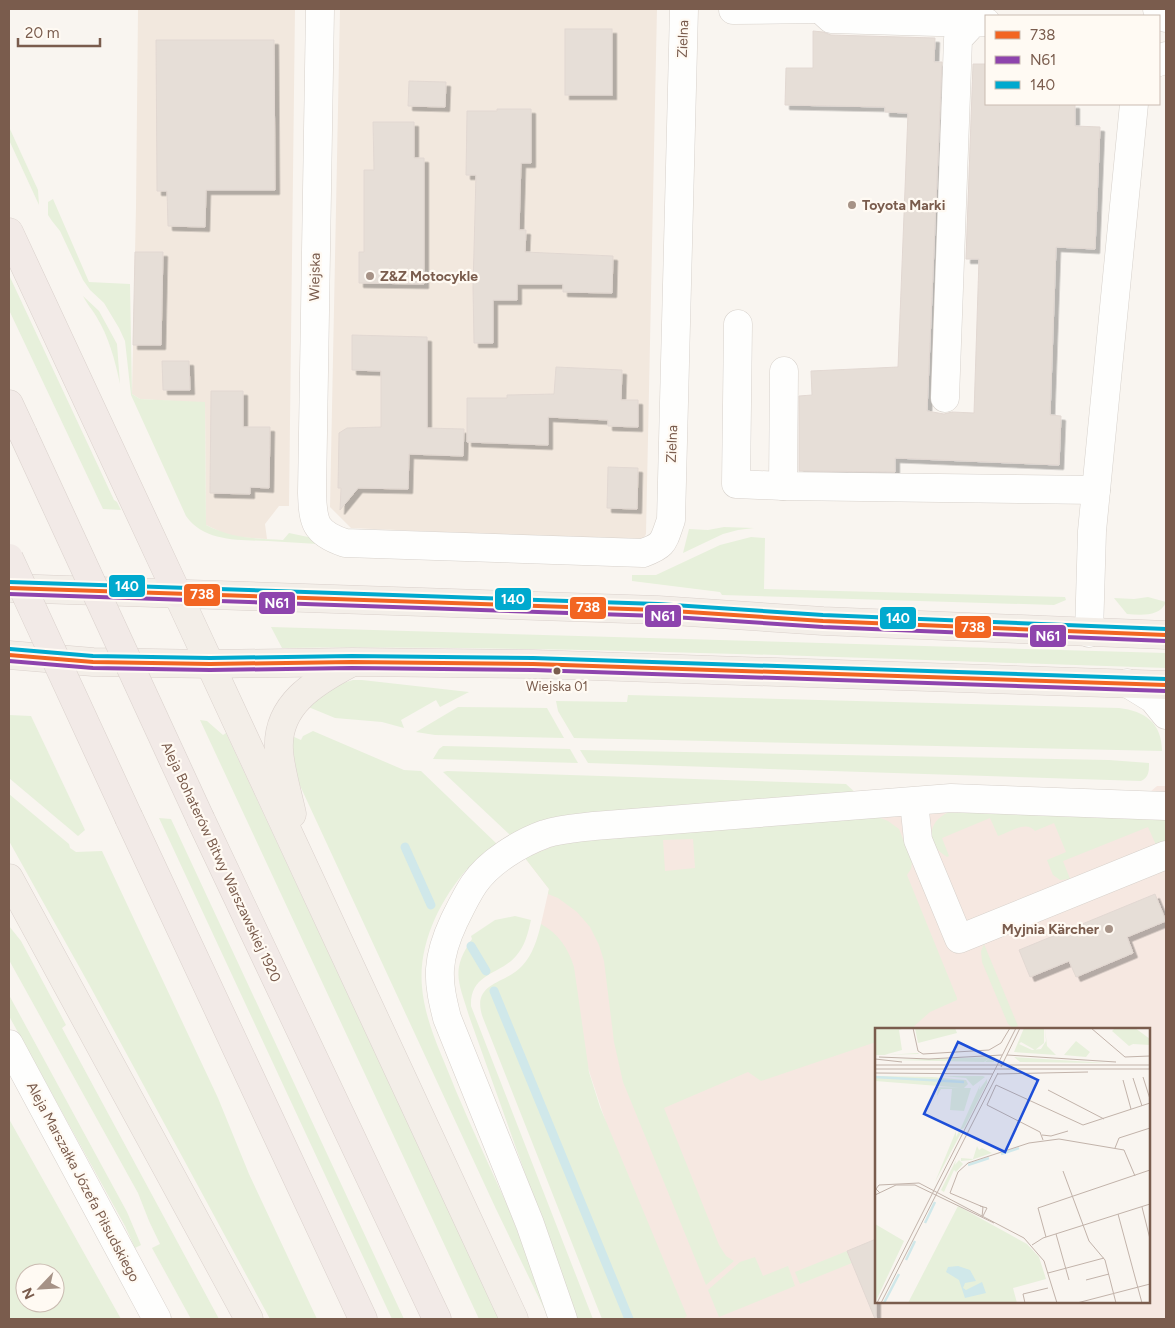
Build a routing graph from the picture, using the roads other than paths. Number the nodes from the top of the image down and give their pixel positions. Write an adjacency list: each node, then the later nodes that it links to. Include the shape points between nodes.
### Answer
1 (320, 9): 16 (street, Wiejska, via 312,493 318,528)
2 (684, 9): 16 (street, Zielna, via 671,520 663,542 658,548 643,553 345,543)
3 (734, 9): 4 (street)
4 (820, 9): 7 (street, via 831,19)
5 (1157, 9): 6 (street)
6 (1166, 18)
7 (980, 22): 12 (street, via 958,39)
8 (1131, 105): 15 (street)
9 (9, 232): 19 (highway)
10 (738, 324): 14 (street, via 736,484)
11 (784, 371): 14 (street)
12 (944, 398)
13 (9, 404): 37 (highway, Aleja Bohaterów Bitwy Warszawskiej 1920, bridge)
14 (783, 486): 15 (street)
15 (1096, 490): 20 (street)
16 (332, 538)
17 (9, 558): 36 (highway, bridge)
18 (9, 588): 19 (main road)
19 (177, 593): 20 (main road, via 658,610); 24 (main road)
20 (1089, 633): 21 (main road)
21 (1166, 636)
22 (9, 655): 24 (main road, via 93,662)
23 (352, 662): 24 (main road); 25 (main road, via 675,668); 31 (main road, via 318,681 292,704 280,732 278,750)
24 (210, 664): 31 (main road)
25 (1127, 683): 26 (main road); 27 (street, via 1153,699)
26 (1166, 685)
27 (1166, 715)
28 (914, 802): 29 (street, via 951,798); 30 (street, via 918,840 959,939); 39 (street, via 567,829 546,834 509,853 475,883 444,946 440,968 441,992 447,1018 530,1224)
29 (1166, 806)
30 (1166, 855)
31 (302, 860): 38 (main road)
32 (9, 878): 35 (main road)
33 (9, 1044): 34 (street, Aleja Marszałka Józefa Piłsudskiego)
34 (157, 1319)
35 (249, 1319)
36 (363, 1319)
37 (437, 1319)
38 (514, 1319)
39 (563, 1319)

